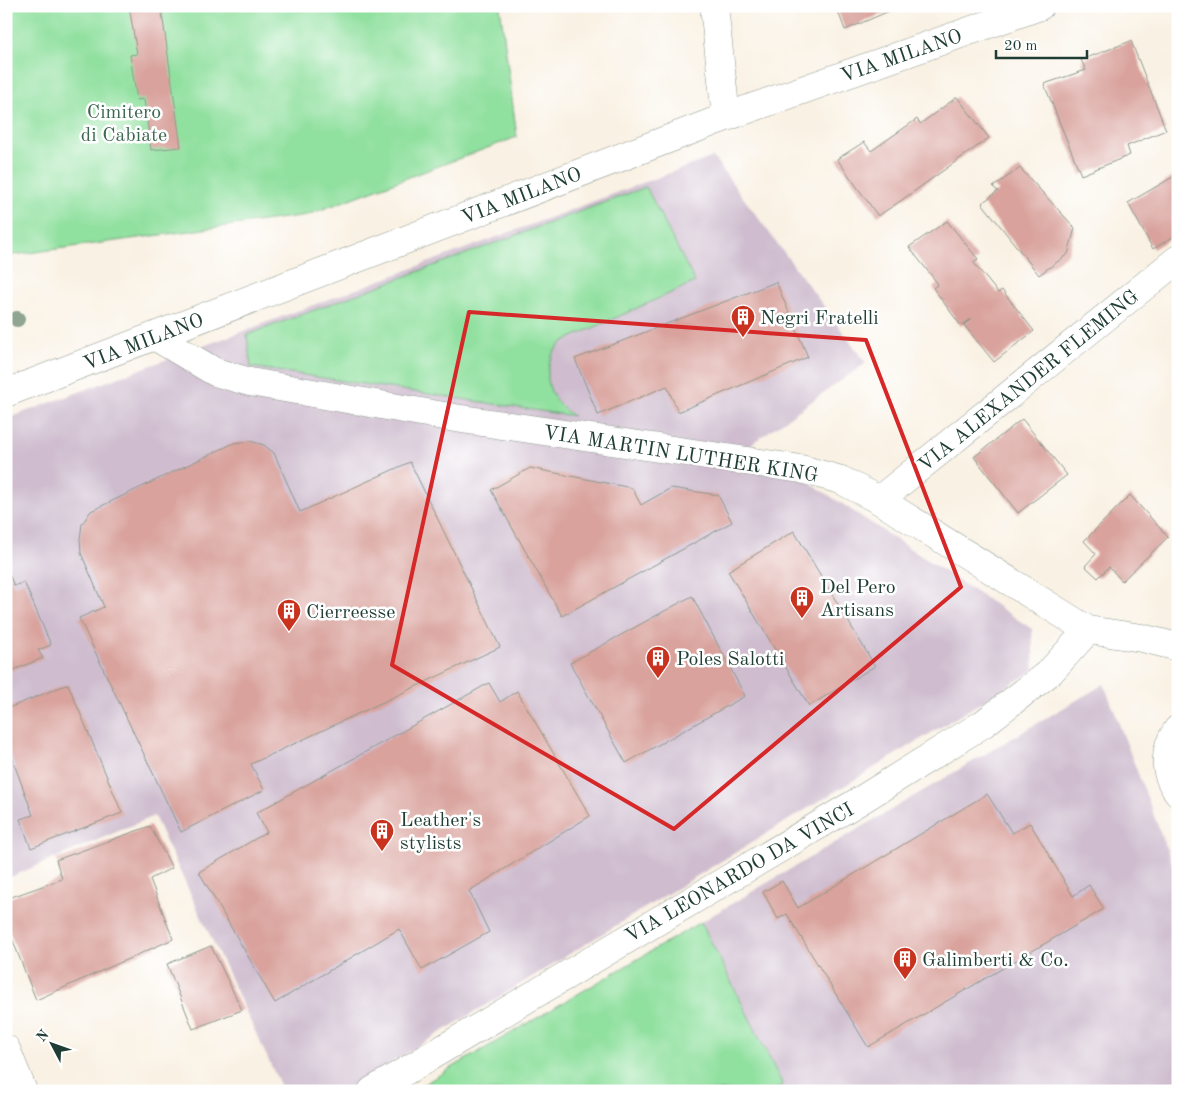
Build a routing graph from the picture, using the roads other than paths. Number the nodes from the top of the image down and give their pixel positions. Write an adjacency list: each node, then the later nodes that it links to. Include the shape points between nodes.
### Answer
1 (714, 6): 3 (street)
2 (1040, 6): 3 (street, VIA MILANO)
3 (726, 116): 5 (street, VIA MILANO)
4 (1178, 259): 7 (street, VIA ALEXANDER FLEMING)
5 (156, 337): 6 (street, VIA MILANO); 7 (street, VIA MARTIN LUTHER KING, via 215,372 250,382 455,418 801,469 841,480)
6 (6, 393)
7 (879, 500): 8 (street, VIA MARTIN LUTHER KING)
8 (1088, 630): 9 (street, VIA MARTIN LUTHER KING, via 1142,638); 14 (street, VIA LEONARDO DA VINCI, via 1050,672 983,724)
9 (1178, 648)
10 (1178, 729): 11 (street, via 1166,752 1166,769 1171,784)
11 (1178, 792)
12 (6, 1049): 13 (street)
13 (23, 1091)
14 (372, 1091)

